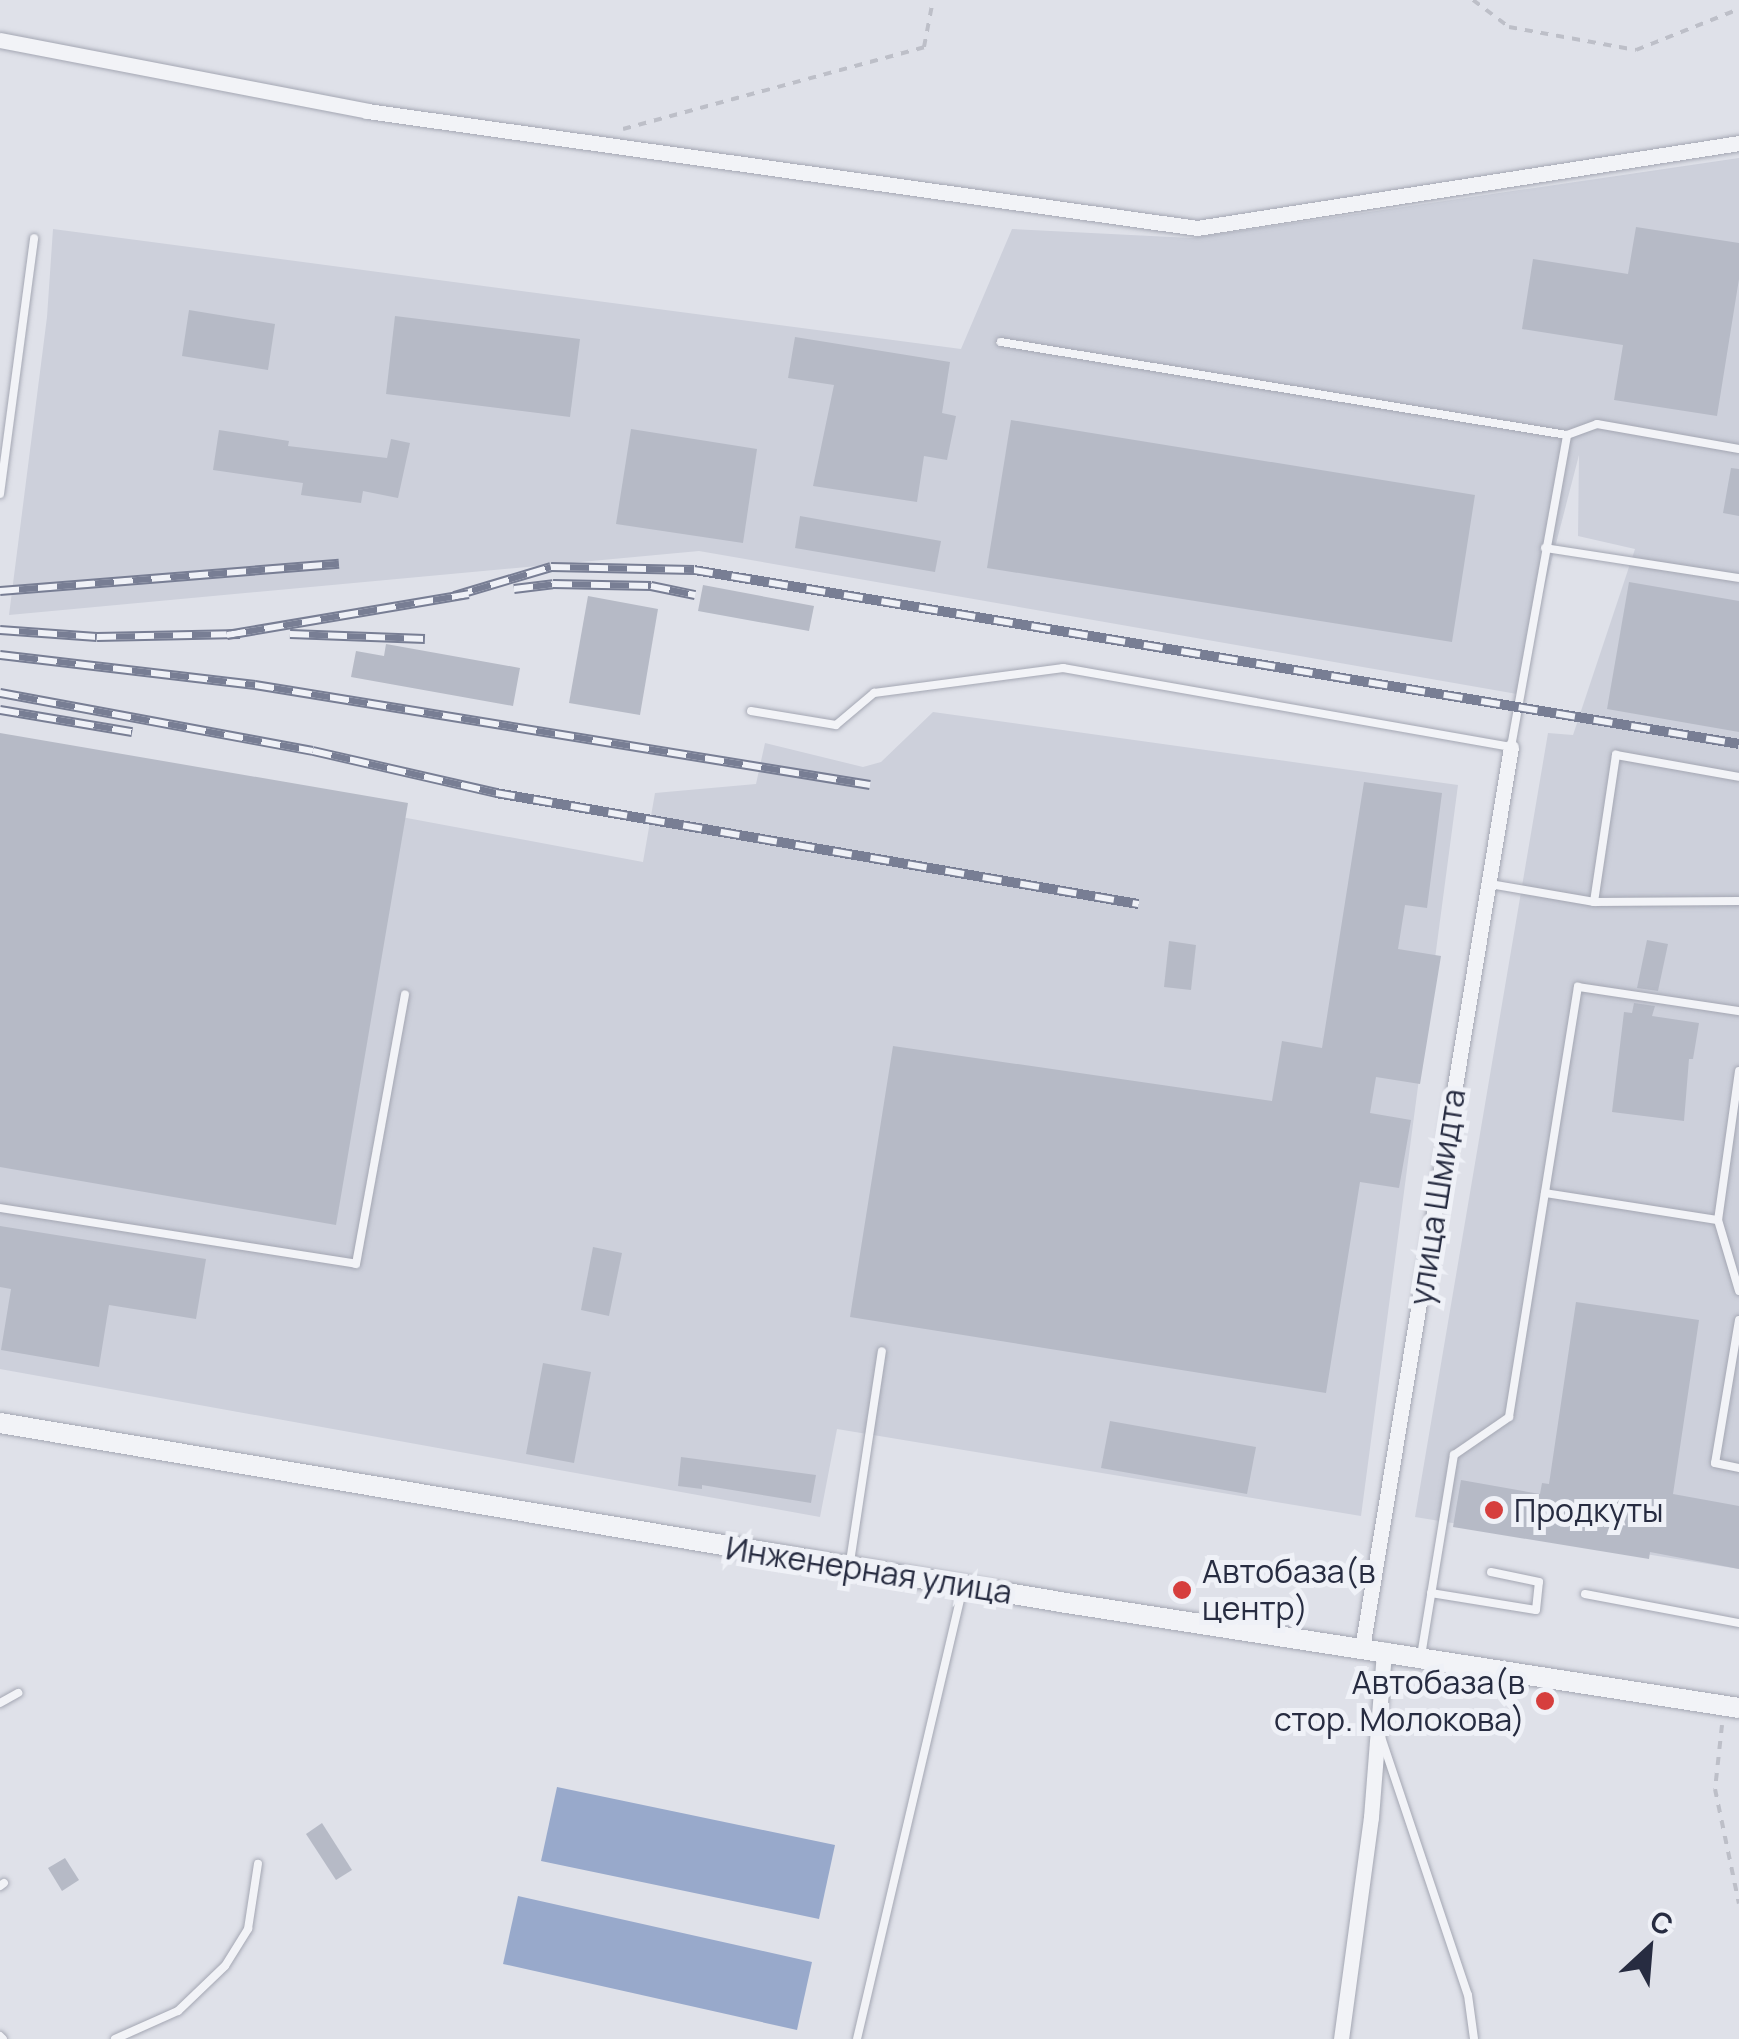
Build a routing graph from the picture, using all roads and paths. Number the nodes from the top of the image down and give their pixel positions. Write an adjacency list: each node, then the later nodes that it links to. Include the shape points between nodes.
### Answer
1 (933, 0): 5 (path, via 924,47)
2 (1473, 0): 3 (path, via 1510,27 1636,50)
3 (1739, 9)
4 (0, 40): 6 (street, via 368,111 1196,228)
5 (618, 130)
6 (1739, 143)
7 (34, 238): 11 (lane)
8 (1001, 342): 9 (lane)
9 (1567, 435): 10 (lane, via 1597,424); 12 (lane)
10 (1739, 449)
11 (0, 494)
12 (1545, 548): 13 (lane); 15 (lane)
13 (1739, 578)
14 (751, 711): 15 (lane, via 836,725 874,693 1063,668)
15 (1511, 747): 17 (street, улица Шмидта)
16 (1739, 777): 19 (lane, via 1616,755)
17 (1490, 884): 19 (lane); 37 (street, улица Шмидта)
18 (1739, 901): 19 (lane)
19 (1594, 902)
20 (404, 994): 24 (lane, via 356,1264)
21 (1739, 1011): 23 (lane, via 1578,988)
22 (1739, 1070): 25 (lane)
23 (1545, 1193): 25 (lane); 34 (lane, via 1509,1417 1454,1455)
24 (0, 1208)
25 (1718, 1220): 26 (lane)
26 (1739, 1291)
27 (1739, 1320): 30 (lane, via 1714,1463)
28 (882, 1351): 31 (lane)
29 (0, 1423): 31 (street, Инженерная улица)
30 (1739, 1468)
31 (849, 1567): 33 (street, Инженерная улица)
32 (1492, 1572): 34 (lane, via 1539,1582 1536,1610)
33 (963, 1586): 37 (street, Инженерная улица); 47 (lane)
34 (1432, 1592): 39 (lane)
35 (1586, 1594): 36 (lane)
36 (1739, 1622)
37 (1362, 1648): 38 (street, Инженерная улица)
38 (1384, 1650): 39 (street, Инженерная улица); 43 (street)
39 (1421, 1656): 42 (street, Инженерная улица)
40 (18, 1693): 41 (lane)
41 (0, 1704)
42 (1732, 1707): 45 (path, via 1715,1789)
43 (1379, 1732): 48 (street); 49 (lane, via 1468,1994)
44 (258, 1864): 46 (lane, via 248,1930 224,1966 178,2011)
45 (1739, 1904)
46 (114, 2039)
47 (857, 2039)
48 (1341, 2039)
49 (1474, 2039)

